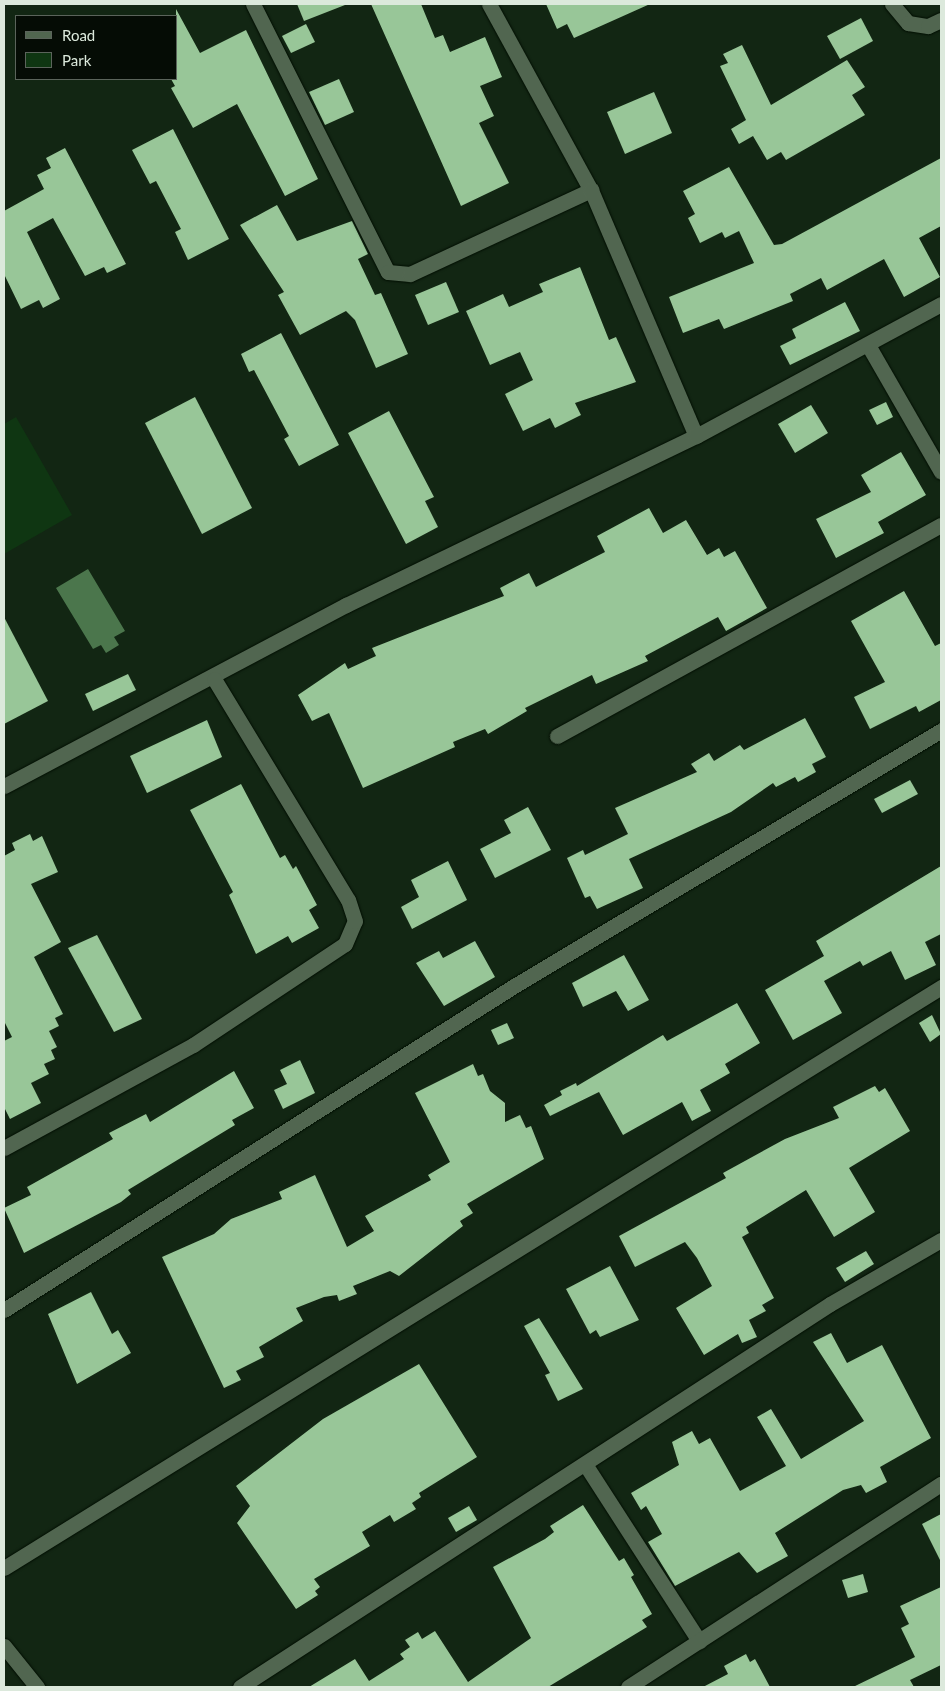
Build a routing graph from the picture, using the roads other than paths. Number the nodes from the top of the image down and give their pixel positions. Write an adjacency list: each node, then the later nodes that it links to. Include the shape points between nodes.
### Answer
1 (253, 4): 5 (street, via 388,272 410,274)
2 (489, 4): 5 (street)
3 (892, 4): 4 (street, via 908,23 928,26)
4 (941, 20)
5 (592, 190): 8 (street)
6 (941, 304): 7 (street)
7 (868, 345): 8 (street); 9 (street)
8 (696, 436): 11 (street, via 346,605)
9 (941, 472)
10 (941, 525): 13 (street)
11 (214, 679): 14 (street); 16 (street, via 348,900 355,921 345,944 193,1044)
12 (941, 730): 18 (street, via 514,986)
13 (557, 736)
14 (4, 786)
15 (941, 987): 21 (street)
16 (4, 1148)
17 (941, 1240): 19 (street, via 830,1304)
18 (4, 1310)
19 (585, 1464): 22 (street); 25 (street)
20 (941, 1484): 22 (street)
21 (4, 1568)
22 (699, 1641): 26 (street)
23 (4, 1646): 24 (street)
24 (37, 1687)
25 (240, 1687)
26 (628, 1687)

